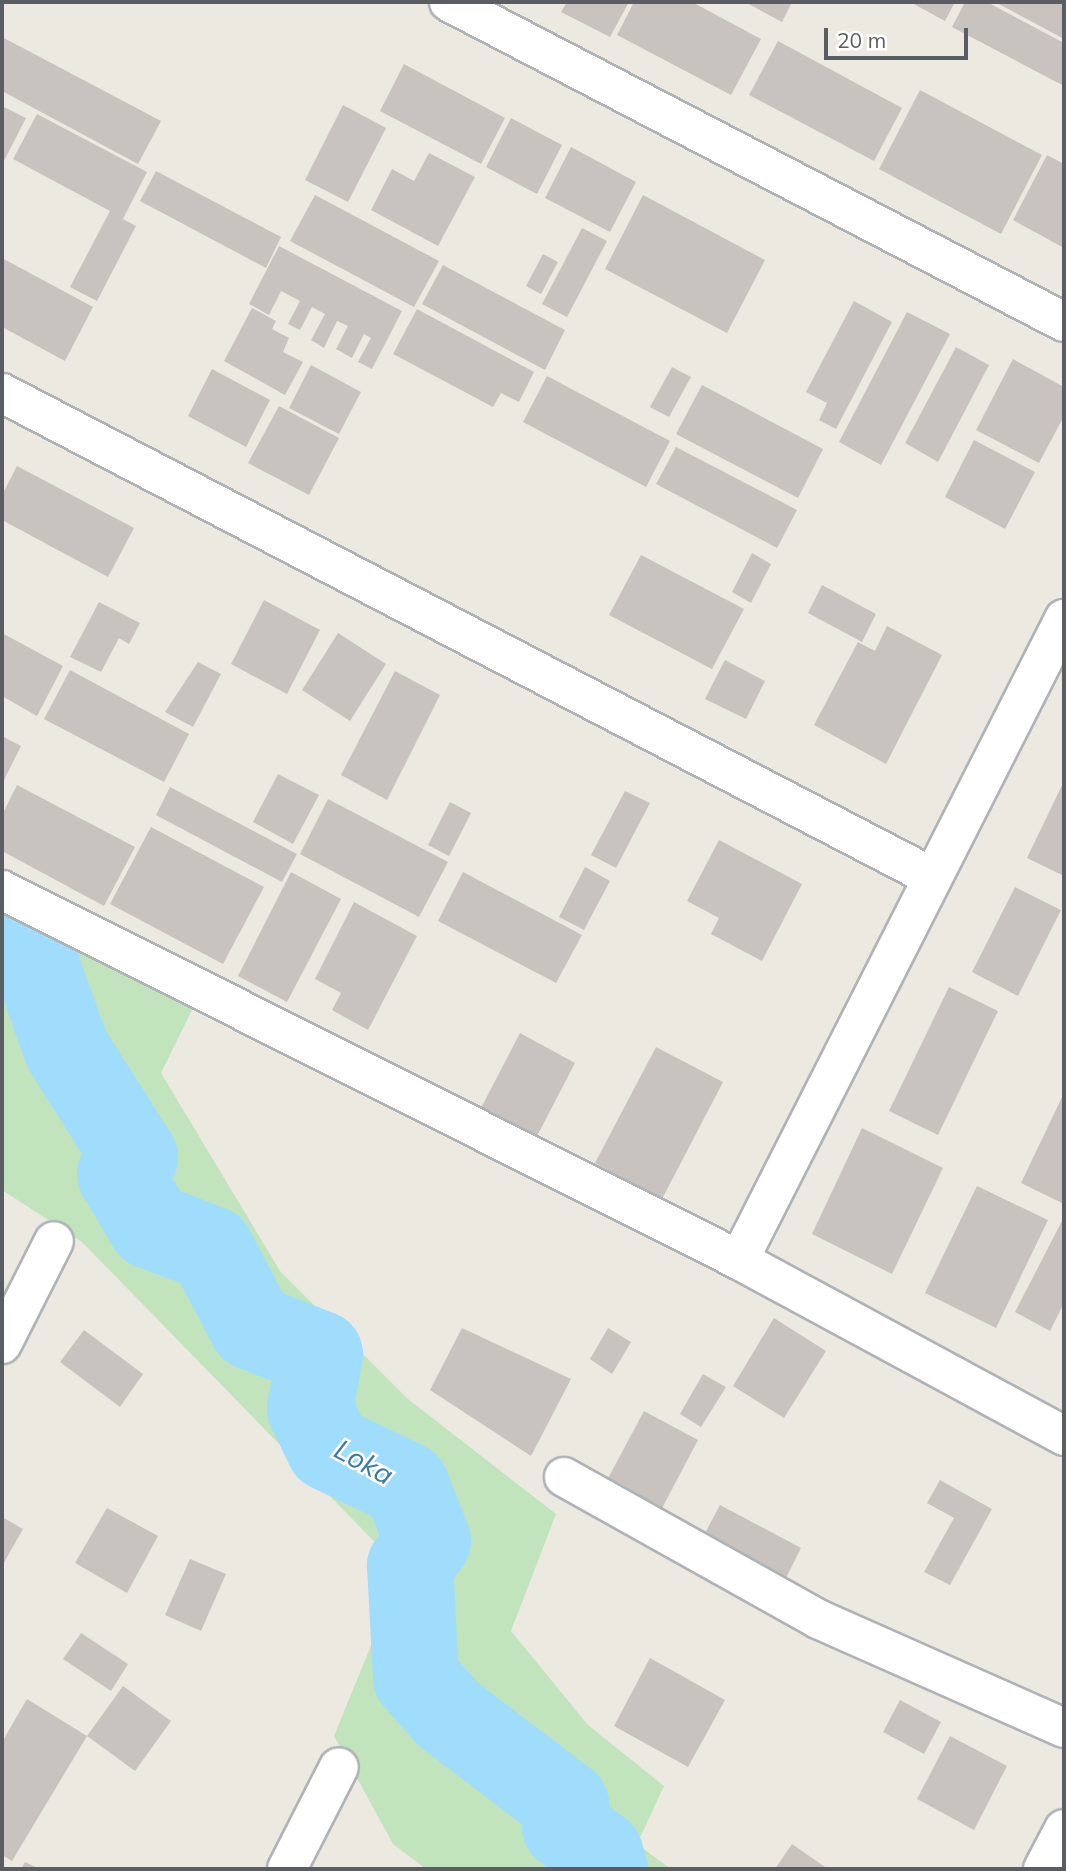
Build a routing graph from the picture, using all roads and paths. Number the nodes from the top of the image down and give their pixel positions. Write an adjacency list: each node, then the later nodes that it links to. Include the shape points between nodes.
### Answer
1 (449, 2): 2 (street)
2 (1064, 322)
3 (2, 393): 5 (street)
4 (1064, 619): 5 (street)
5 (932, 877): 8 (street)
6 (2, 890): 8 (street)
7 (54, 1241): 9 (street)
8 (739, 1260): 10 (street)
9 (2, 1344)
10 (1064, 1436)
11 (564, 1477): 12 (street, via 818,1619)
12 (1064, 1728)
13 (339, 1766): 15 (street)
14 (1064, 1829): 16 (street)
15 (287, 1869)
16 (1043, 1869)

